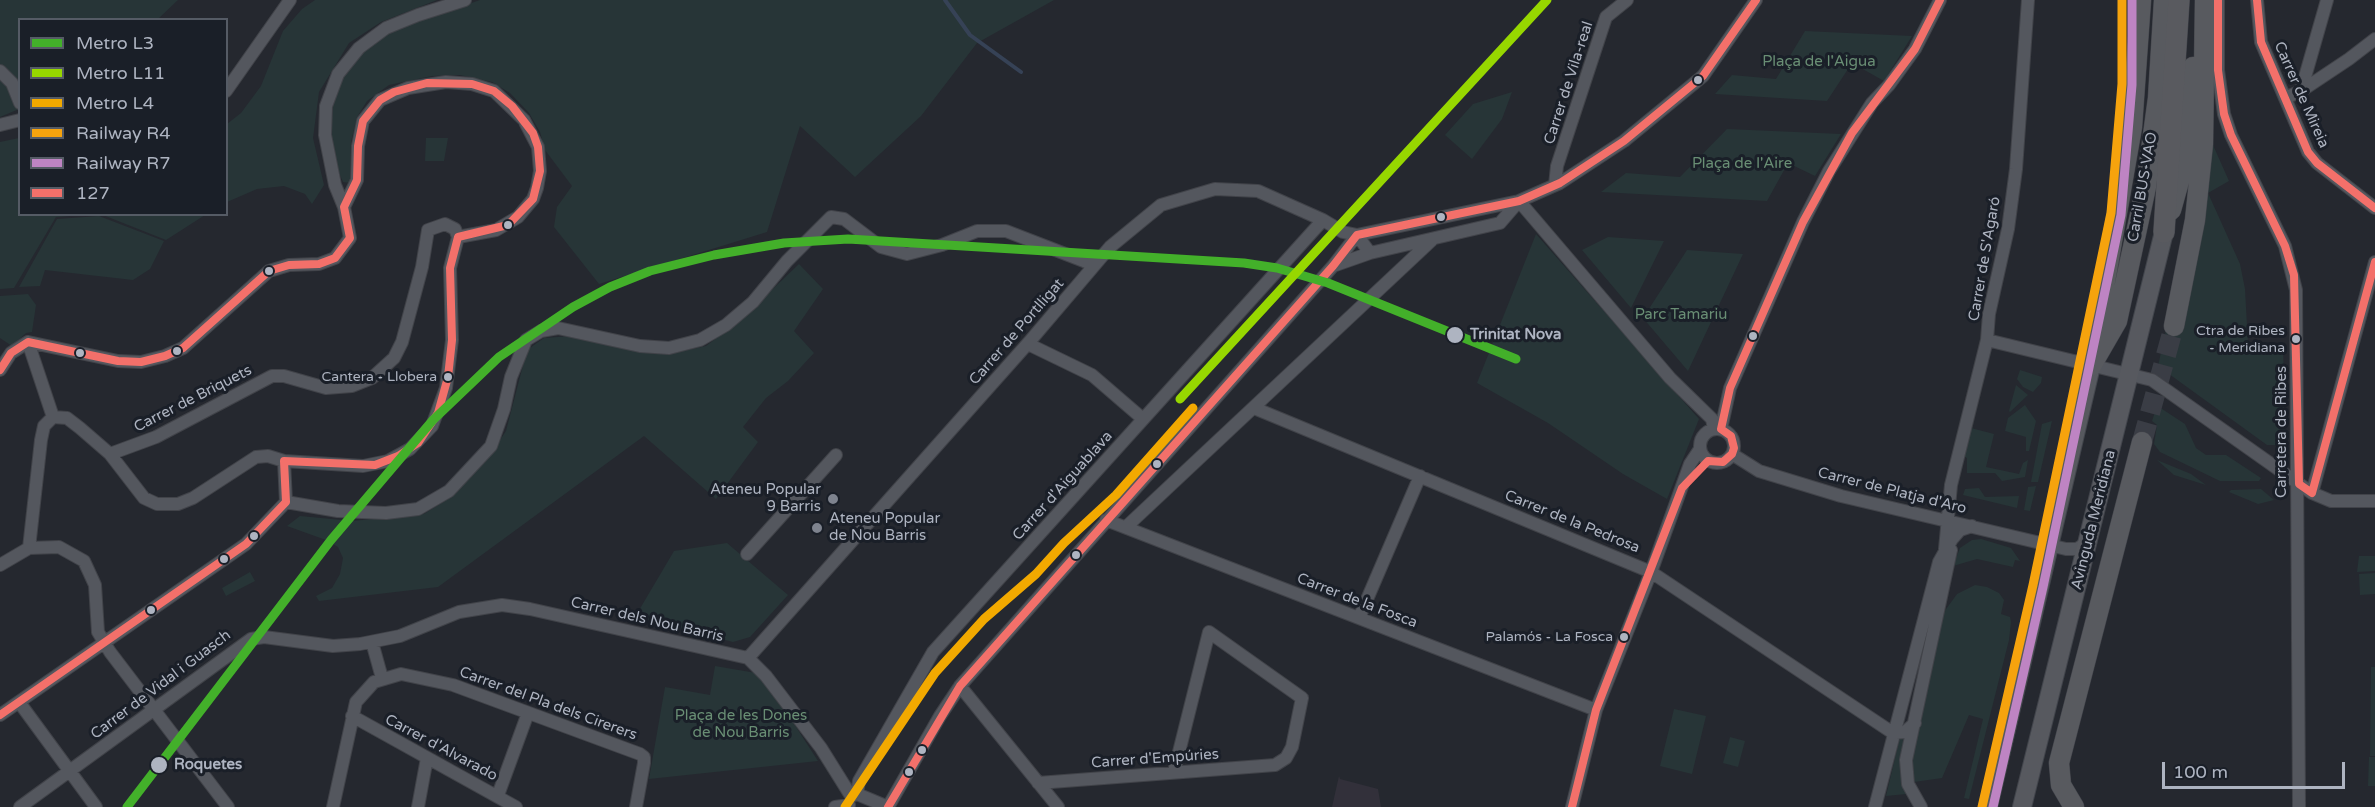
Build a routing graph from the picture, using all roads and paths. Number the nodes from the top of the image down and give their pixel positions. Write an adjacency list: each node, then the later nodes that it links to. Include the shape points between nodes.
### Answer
1 (290, 0): 17 (street)
2 (465, 0): 23 (street, via 417,15 376,34 338,74 331,88 325,121 325,144)
3 (1627, 0): 24 (street, Carrer de Vila-real, via 1606,17 1557,166)
4 (1756, 0): 24 (street, via 1702,76 1624,141)
5 (1941, 0): 49 (street, via 1915,49 1872,103 1829,171 1730,388)
6 (2028, 0): 40 (street, Carrer de S'Agaró, via 2016,169)
7 (2141, 0): 43 (highway, via 2130,138)
8 (2164, 0): 43 (highway, Carril BUS-VAO, via 2158,98 2146,187 2117,321)
9 (2179, 0): 30 (highway)
10 (2198, 0): 30 (highway, via 2181,174)
11 (2205, 0): 39 (highway, via 2203,144 2195,220)
12 (2218, 0): 58 (street, Carretera de Ribes, via 2218,78 2224,114 2285,246 2294,275)
13 (2257, 0): 20 (street, Carrer de Mireia, via 2261,42)
14 (2327, 0): 18 (street)
15 (2375, 39): 18 (street)
16 (0, 71): 19 (street, via 12,83)
17 (228, 88)
18 (2301, 91): 20 (street)
19 (18, 98)
20 (2285, 98): 28 (street, Carrer de Mireia, via 2311,157)
21 (18, 120): 22 (street)
22 (0, 125)
23 (335, 185): 25 (street, via 348,189); 27 (street)
24 (1555, 185): 26 (street)
25 (355, 186): 27 (street); 32 (street, via 363,121 380,100 427,83 472,84 495,91 533,133 540,159 537,188 508,225)
26 (1519, 201): 31 (street); 33 (street, via 1500,223); 49 (street)
27 (344, 207): 41 (street, via 350,238 335,258 269,272 183,348 165,357 118,361)
28 (2375, 208)
29 (1323, 220): 31 (street, Carrer de Portlligat); 36 (street, Carrer de Portlligat, via 1258,191 1215,189 1161,205); 48 (street, Carrer d'Aiguablava)
30 (2164, 232): 45 (main road, Avinguda Meridiana)
31 (1357, 235): 34 (street); 37 (street)
32 (458, 237): 52 (street, Carrer de Briquets, via 455,229 445,224 428,230 402,342 394,358 372,378 352,386 326,388 272,376 156,437); 55 (street, via 449,278 451,363 440,406 425,435 410,449 375,465)
33 (1433, 239): 34 (street); 46 (street)
34 (1370, 253): 37 (street)
35 (2375, 262): 38 (street)
36 (1094, 265): 42 (street, Carrer de Portlligat); 62 (street, via 1006,231 977,231 907,254 881,247 840,217 827,219 753,302 726,326 700,340 669,348 649,347 558,328 541,331 526,340 491,446 449,491 418,509 386,513 338,511)
37 (1333, 266): 63 (street)
38 (2372, 281): 60 (street)
39 (2174, 326)
40 (1987, 340): 43 (street); 66 (street, Carrer de S'Agaró, via 1951,485)
41 (28, 342): 44 (street, via 11,353); 47 (street)
42 (1028, 344): 48 (street, via 1092,375); 80 (street, Carrer de Portlligat)
43 (2091, 366): 45 (street); 71 (main road)
44 (0, 370)
45 (2130, 375): 58 (street, via 2152,380); 70 (main road, Avinguda Meridiana)
46 (1254, 408): 57 (street, Carrer de la Pedrosa); 64 (street)
47 (53, 417): 52 (street, via 67,418); 72 (street, via 44,426 41,440)
48 (1143, 419): 97 (street, Carrer d'Aiguablava, via 933,652 859,781)
49 (1717, 429): 51 (street, via 1703,435); 53 (street, via 1731,436)
50 (2142, 442): 112 (highway, via 2059,763 2061,785)
51 (1700, 449): 56 (street); 59 (street)
52 (110, 454): 55 (street, via 144,498 157,504 178,504 193,498 256,457)
53 (1732, 454): 56 (street, via 1723,462); 66 (street, Carrer de Platja d'Aro, via 1759,471 1830,493)
54 (836, 455): 74 (street)
55 (284, 461): 62 (street)
56 (1708, 461): 59 (street)
57 (1420, 476): 76 (street, Carrer de la Pedrosa); 77 (street)
58 (2299, 484): 60 (street); 113 (street, Carretera de Ribes)
59 (1682, 488): 76 (street)
60 (2312, 492): 61 (street, via 2331,501)
61 (2375, 501)
62 (286, 502): 78 (street, via 239,550)
63 (1121, 502): 64 (street); 65 (street)
64 (1135, 517): 68 (street)
65 (1106, 519): 68 (street, Carrer de la Fosca); 82 (street)
66 (1948, 520): 67 (street, Carrer de Platja d'Aro); 73 (street, Carrer de S'Agaró)
67 (1972, 526): 69 (street); 71 (street, Carrer de Platja d'Aro)
68 (1126, 527): 77 (street, Carrer de la Fosca)
69 (1956, 534): 73 (street); 89 (street)
70 (2089, 541): 71 (street, Carrer de Platja d'Aro, via 2077,549); 111 (main road, Avinguda Meridiana)
71 (2049, 545): 96 (main road)
72 (29, 548): 75 (street); 78 (street, via 60,546 84,561 95,585 98,632)
73 (1945, 549): 90 (street)
74 (747, 554)
75 (0, 566)
76 (1652, 572): 85 (street); 90 (street, Carrer de la Pedrosa)
77 (1359, 618): 85 (street, Carrer de la Fosca)
78 (104, 642): 83 (street); 84 (street)
79 (372, 642): 80 (street, Carrer dels Nou Barris, via 400,636 459,612 502,605); 81 (street); 84 (street, Carrer de Vidal i Guasch, via 333,646 255,638)
80 (748, 658): 97 (street, via 821,748)
81 (387, 676): 86 (street, Carrer del Pla dels Cirerers, via 409,674 437,680); 88 (street, via 359,697)
82 (960, 686): 94 (street); 106 (street)
83 (19, 702): 87 (street); 92 (street)
84 (153, 709): 92 (street, Carrer de Vidal i Guasch); 100 (street)
85 (1596, 710): 108 (street)
86 (528, 712): 95 (street); 104 (street, Carrer del Pla dels Cirerers, via 644,757)
87 (0, 715)
88 (352, 716): 91 (street, Carrer d'Alvarado); 101 (street)
89 (1914, 723): 90 (street, via 1905,732); 110 (street, via 1906,773)
90 (1893, 733): 109 (street)
91 (427, 758): 95 (street, Carrer d'Alvarado); 102 (street)
92 (70, 772): 98 (street, Carrer de Vidal i Guasch); 99 (street)
93 (1174, 772): 93 (street, Carrer d'Empúries, via 1209,632 1302,698 1292,747 1286,758 1275,765); 94 (street, Carrer d'Empúries)
94 (1038, 783): 107 (street)
95 (498, 795): 103 (street, Carrer d'Alvarado)
96 (1990, 800)
97 (852, 801): 105 (street); 106 (street)
98 (20, 807)
99 (96, 807)
100 (228, 807)
101 (333, 807)
102 (418, 807)
103 (516, 807)
104 (636, 807)
105 (835, 807)
106 (888, 807)
107 (1058, 807)
108 (1572, 807)
109 (1875, 807)
110 (1921, 807)
111 (2022, 807)
112 (2074, 807)
113 (2299, 807)

